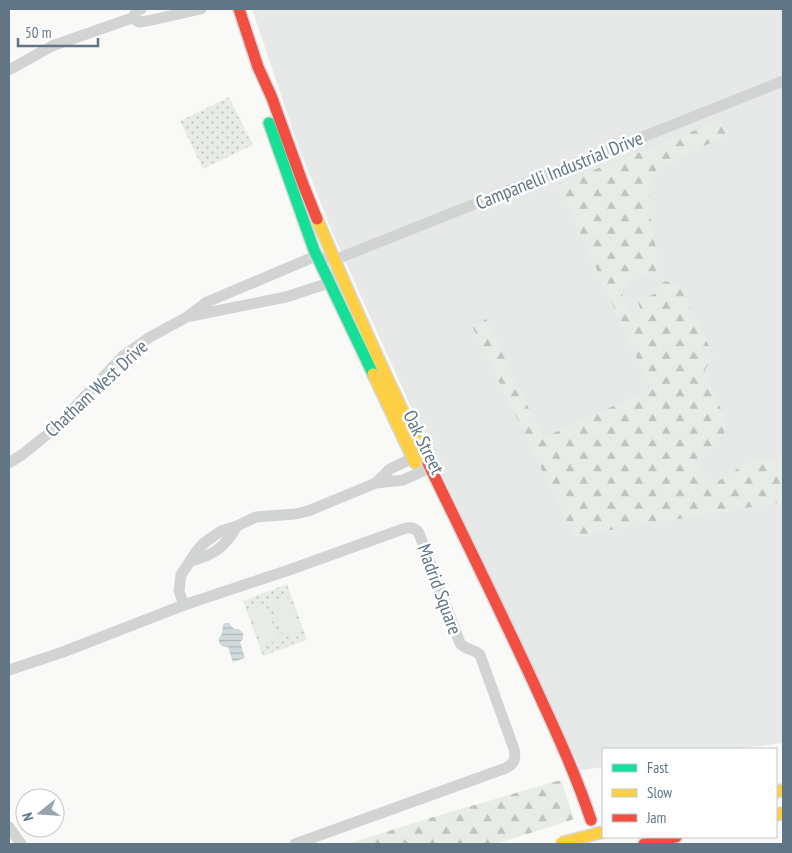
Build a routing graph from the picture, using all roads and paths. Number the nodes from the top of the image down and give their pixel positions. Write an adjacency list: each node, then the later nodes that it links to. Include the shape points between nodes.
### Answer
1 (141, 9): 4 (street)
2 (202, 9): 4 (street, via 147,21 139,22)
3 (239, 9): 5 (main road, Oak Street)
4 (132, 18): 6 (street, via 58,44)
5 (258, 67): 8 (main road, Oak Street, via 268,121); 9 (main road, Oak Street)
6 (9, 70)
7 (783, 81): 9 (street, Campanelli Industrial Drive)
8 (316, 256): 9 (street); 10 (main road, Oak Street); 11 (street, Chatham West Drive, via 207,302)
9 (334, 260): 10 (street); 12 (main road, Oak Street)
10 (329, 284): 11 (street, Chatham West Drive, via 286,297); 12 (main road, Oak Street)
11 (187, 317): 13 (street, Chatham West Drive, via 124,356 54,429)
12 (418, 456): 14 (main road, Oak Street); 15 (street, via 390,469)
13 (9, 463)
14 (425, 470): 15 (street, via 403,480); 24 (main road, Oak Street, via 500,611 580,787 590,820)
15 (376, 483): 16 (street, via 308,511 256,517 221,531 204,543 185,567 179,582)
16 (184, 605): 17 (street, Madrid Square); 22 (street, Madrid Square, via 411,527 420,533 460,643 480,655 516,755 512,764)
17 (9, 670)
18 (9, 827): 21 (street)
19 (602, 832): 23 (main road, bridge)
20 (671, 838): 25 (main road)
21 (21, 844)
22 (294, 844)
23 (559, 844)
24 (602, 844)
25 (644, 844)

